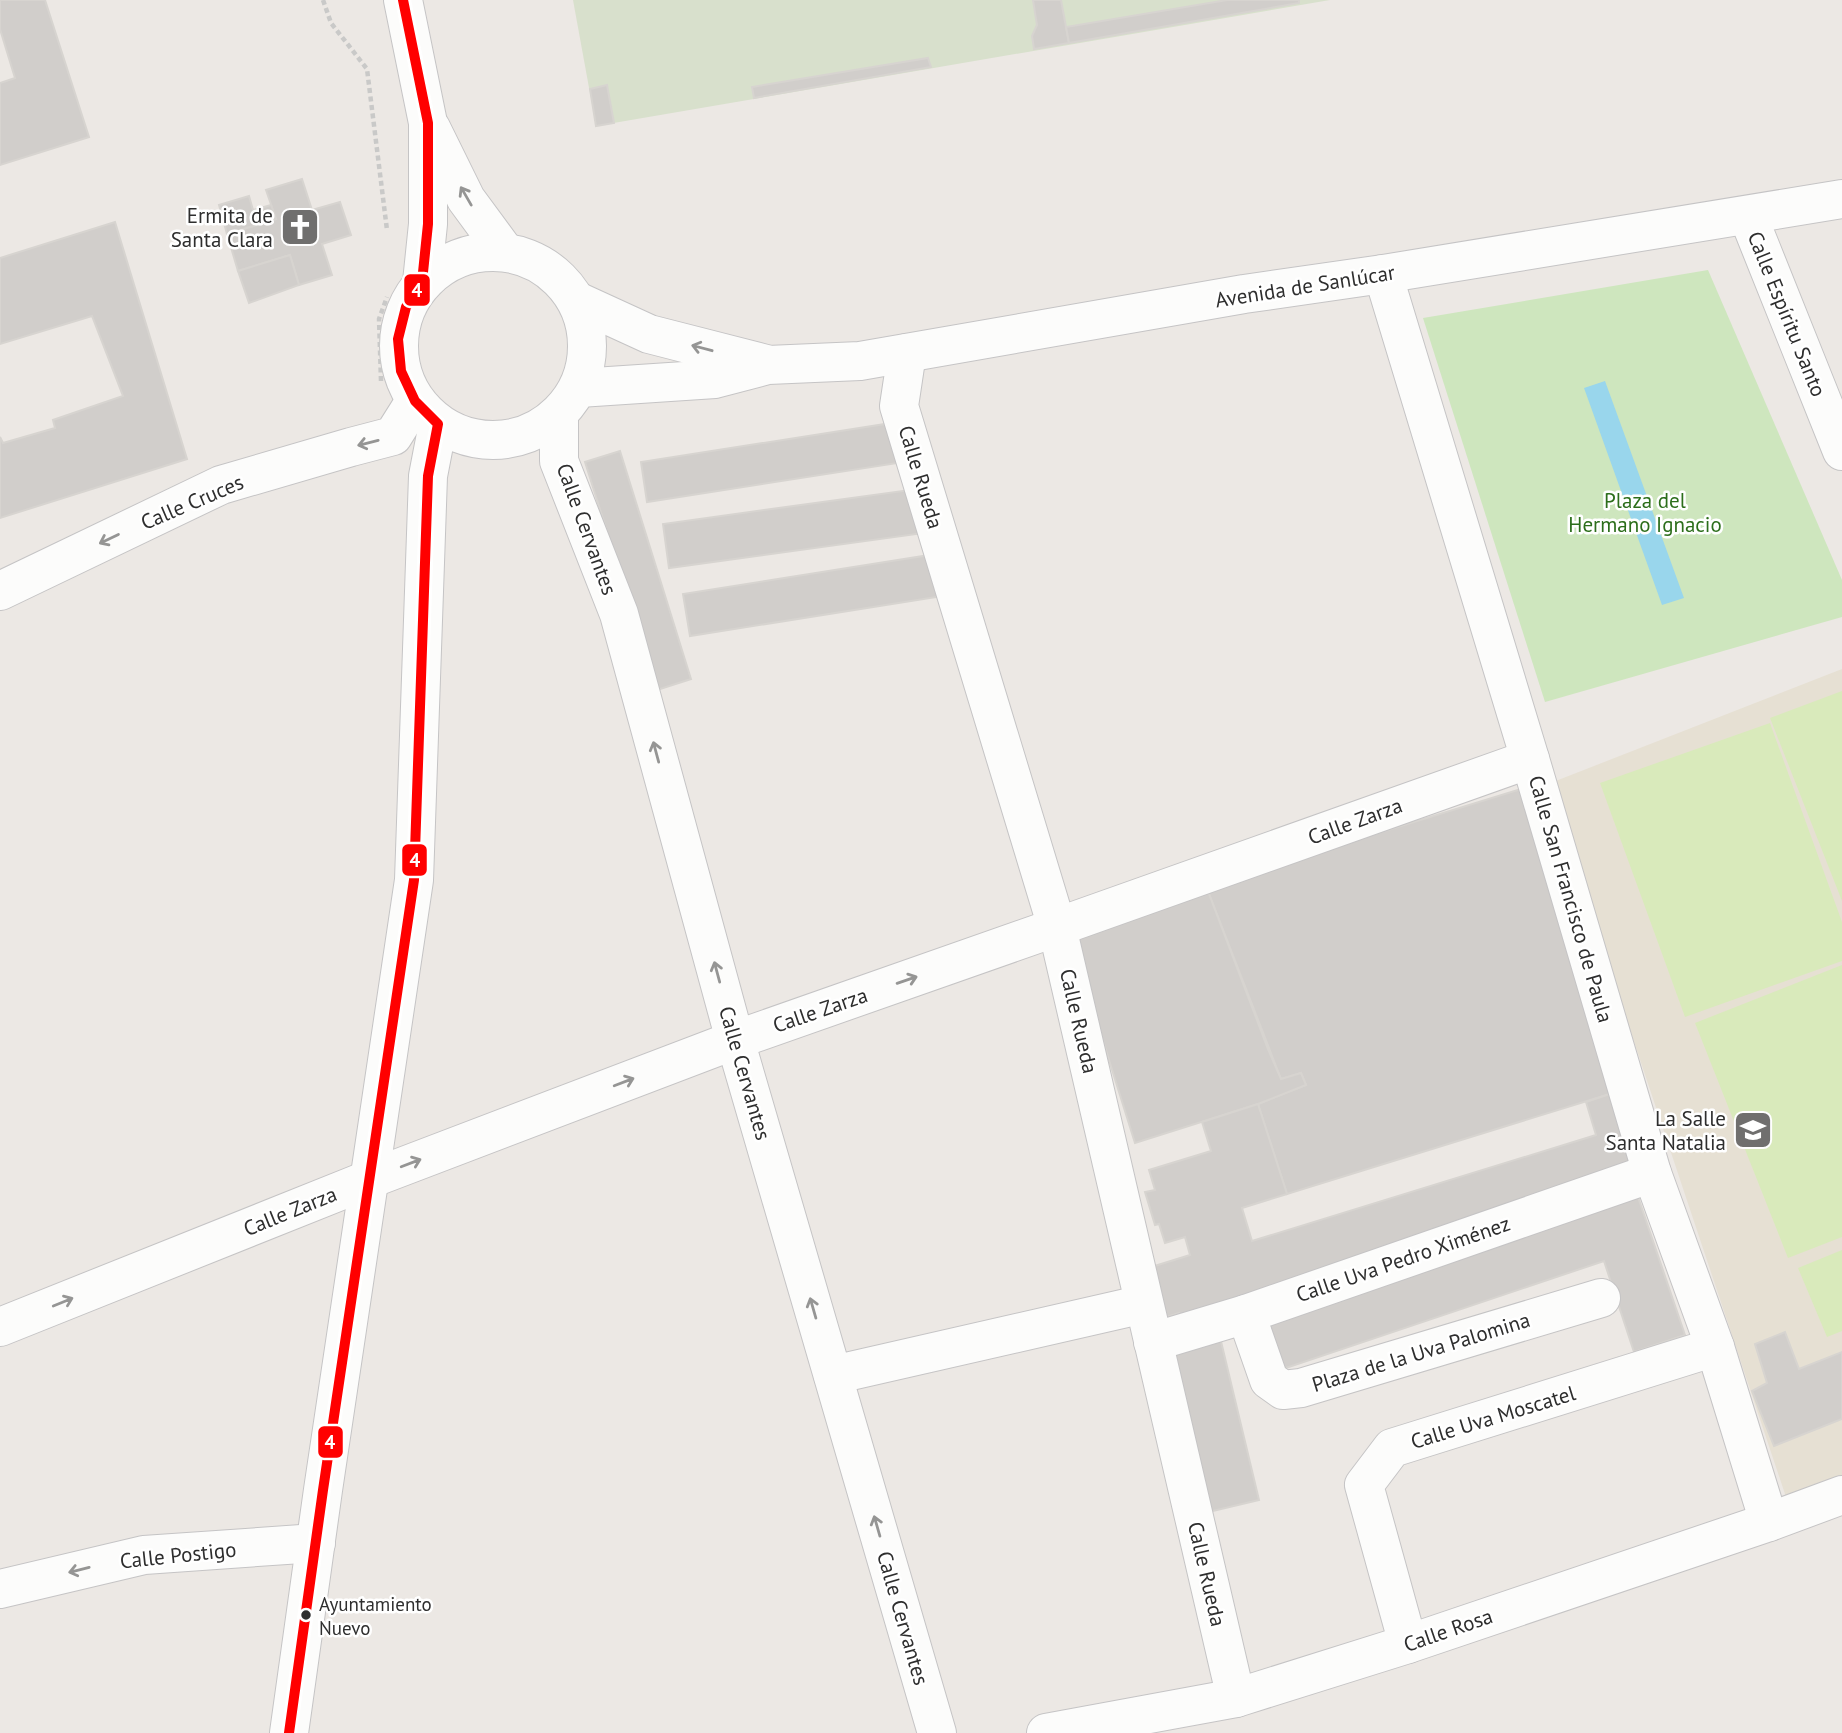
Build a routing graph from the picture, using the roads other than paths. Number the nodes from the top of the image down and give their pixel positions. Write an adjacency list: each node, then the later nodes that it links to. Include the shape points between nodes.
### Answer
1 (397, 2): 2 (street)
2 (428, 123): 5 (street, one-way to 2, via 466,199); 7 (street, via 428,224)
3 (1842, 200): 4 (street, Avenida de Sanlúcar)
4 (1748, 216): 6 (street, Avenida de Sanlúcar); 13 (street, Calle Espíritu Santo)
5 (505, 252): 7 (street, via 474,253); 8 (street, via 533,260 553,273)
6 (1383, 274): 9 (street, Avenida de Sanlúcar); 15 (street, Calle San Francisco de Paula)
7 (407, 284): 12 (street, via 398,339 401,371)
8 (577, 301): 10 (street, one-way to 8, via 649,334); 11 (street, via 587,329 588,360)
9 (907, 353): 10 (street, Avenida de Sanlúcar, via 860,361); 16 (street, Calle Rueda, via 899,405)
10 (768, 365): 11 (street, via 715,379)
11 (569, 402): 12 (street, via 532,433 501,441 468,438); 17 (street, Calle Cervantes, one-way to 11, via 619,614 559,461)
12 (412, 405): 14 (street, Calle Cruces, one-way to 14, via 393,436 220,485); 19 (street, via 428,476 414,880)
13 (1842, 451)
14 (0, 591)
15 (1530, 759): 16 (street, Calle Zarza); 18 (street, Calle San Francisco de Paula)
16 (1058, 927): 17 (street, Calle Zarza, one-way to 16); 21 (street, Calle Rueda)
17 (735, 1040): 19 (street, Calle Zarza, one-way to 17); 26 (street, Calle Cervantes, one-way to 17)
18 (1652, 1172): 22 (street, Calle Uva Pedro Ximénez); 25 (street, Calle San Francisco de Paula)
19 (370, 1179): 23 (street, Calle Zarza, one-way to 19); 29 (street)
20 (1601, 1298): 22 (street, Plaza de la Uva Palomina, via 1283,1390 1269,1380)
21 (1144, 1304): 24 (street, Calle Rueda); 26 (street)
22 (1246, 1314): 24 (street, Calle Uva Pedro Ximénez)
23 (0, 1327)
24 (1153, 1342): 32 (street, Calle Rueda)
25 (1715, 1347): 28 (street, Calle San Francisco de Paula); 31 (street, Calle Uva Moscatel, via 1392,1448 1364,1485)
26 (833, 1375): 34 (street, Calle Cervantes, one-way to 26)
27 (1842, 1495): 28 (street, Calle Rosa)
28 (1769, 1522): 31 (street, Calle Rosa)
29 (316, 1543): 30 (street, Calle Postigo, one-way to 30, via 144,1555); 33 (street)
30 (0, 1589)
31 (1408, 1644): 32 (street, Calle Rosa)
32 (1236, 1698): 35 (street, Calle Rosa)
33 (289, 1733)
34 (937, 1733)
35 (1046, 1733)

